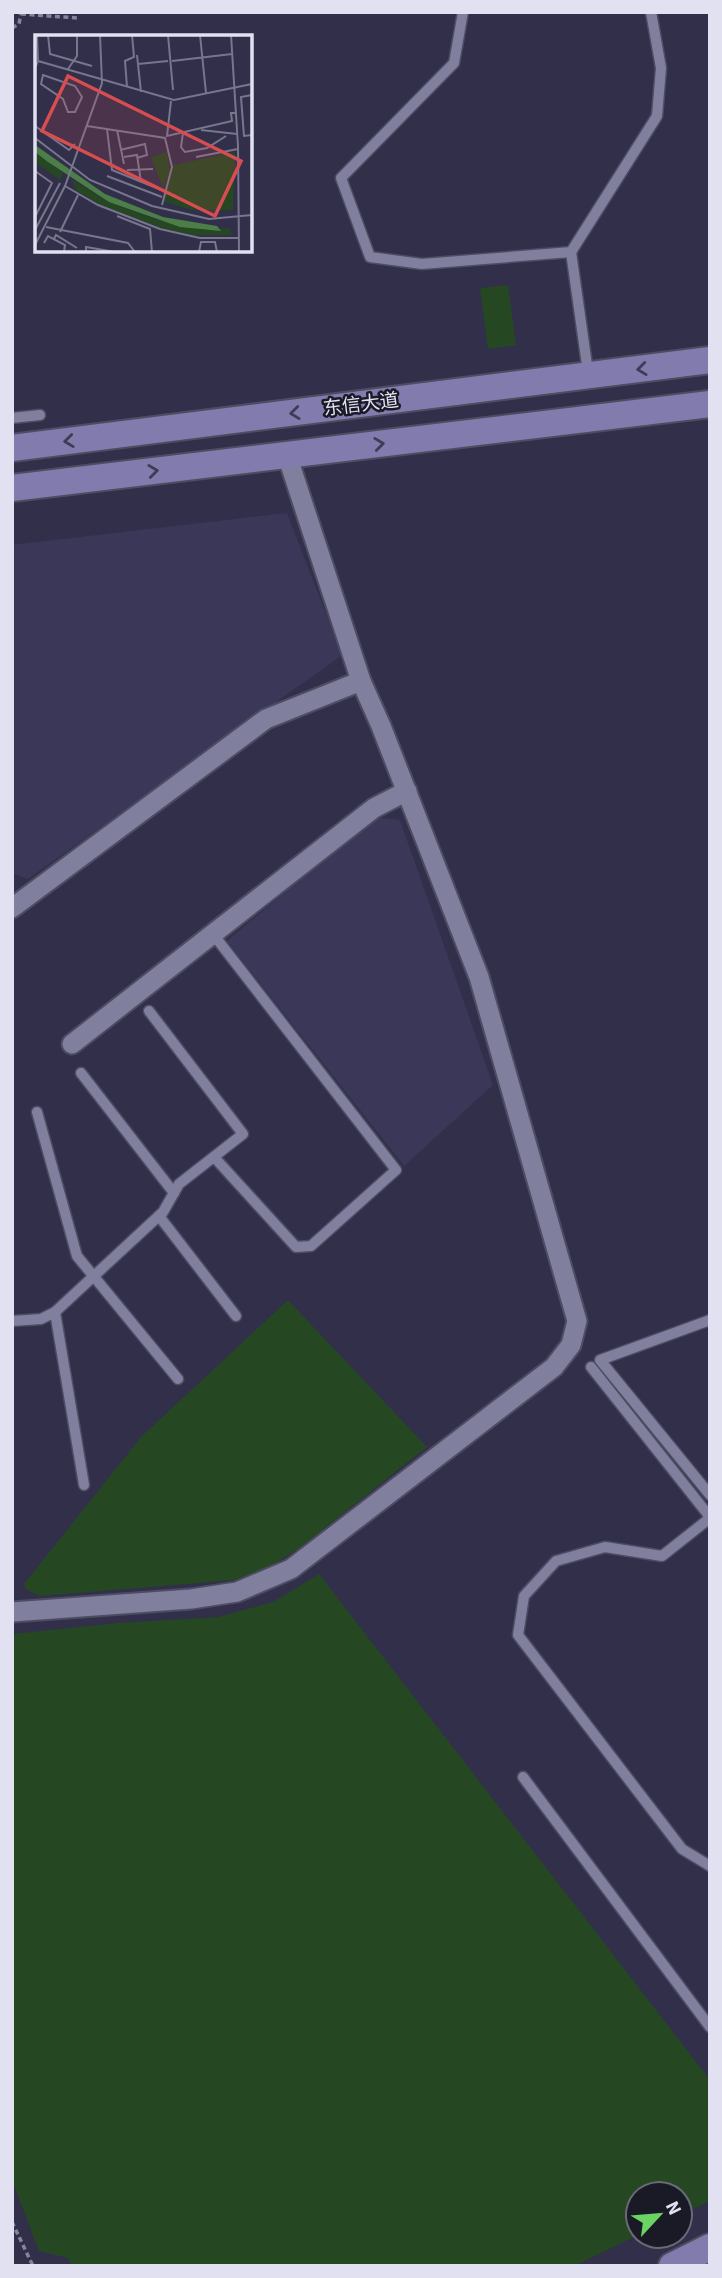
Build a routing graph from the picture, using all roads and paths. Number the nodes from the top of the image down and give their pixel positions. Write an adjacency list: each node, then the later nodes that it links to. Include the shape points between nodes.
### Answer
1 (463, 12): 6 (lane, via 454,63 341,178 370,257 422,264)
2 (651, 12): 6 (lane, via 661,68 657,116)
3 (21, 13): 4 (path); 5 (path, via 19,24)
4 (78, 18)
5 (12, 28)
6 (571, 251): 8 (lane)
7 (710, 360): 8 (main road, 东信大道, one-way to 8)
8 (589, 376): 12 (main road, 东信大道, one-way to 12)
9 (710, 404): 13 (main road, one-way to 9)
10 (40, 415): 11 (lane)
11 (12, 418)
12 (12, 448)
13 (287, 455): 14 (main road, one-way to 13); 15 (street)
14 (12, 488)
15 (361, 681): 16 (street); 17 (street, via 266,719)
16 (407, 791): 18 (street, via 374,808); 36 (street, via 479,977 578,1321 571,1345 554,1367 291,1569 237,1592)
17 (12, 908)
18 (214, 934): 20 (street); 23 (lane, via 396,1170 311,1246 296,1247)
19 (149, 1010): 23 (lane, via 243,1134)
20 (72, 1044)
21 (81, 1073): 24 (lane)
22 (37, 1112): 26 (lane, via 77,1256)
23 (214, 1157): 24 (lane)
24 (174, 1193): 25 (lane)
25 (159, 1216): 26 (lane); 28 (lane)
26 (94, 1276): 27 (lane); 32 (lane)
27 (55, 1312): 30 (lane, via 41,1319); 33 (lane)
28 (236, 1316)
29 (710, 1320): 34 (lane, via 600,1360)
30 (12, 1321)
31 (591, 1367): 35 (lane)
32 (178, 1379)
33 (84, 1485)
34 (710, 1496)
35 (710, 1518): 38 (lane, via 662,1556 605,1547 556,1560 524,1596 518,1635 682,1849)
36 (12, 1612)
37 (523, 1777): 39 (lane)
38 (710, 1866)
39 (710, 2027)
40 (12, 2222): 42 (path)
41 (710, 2246): 43 (main road)
42 (33, 2266)
43 (672, 2266)

